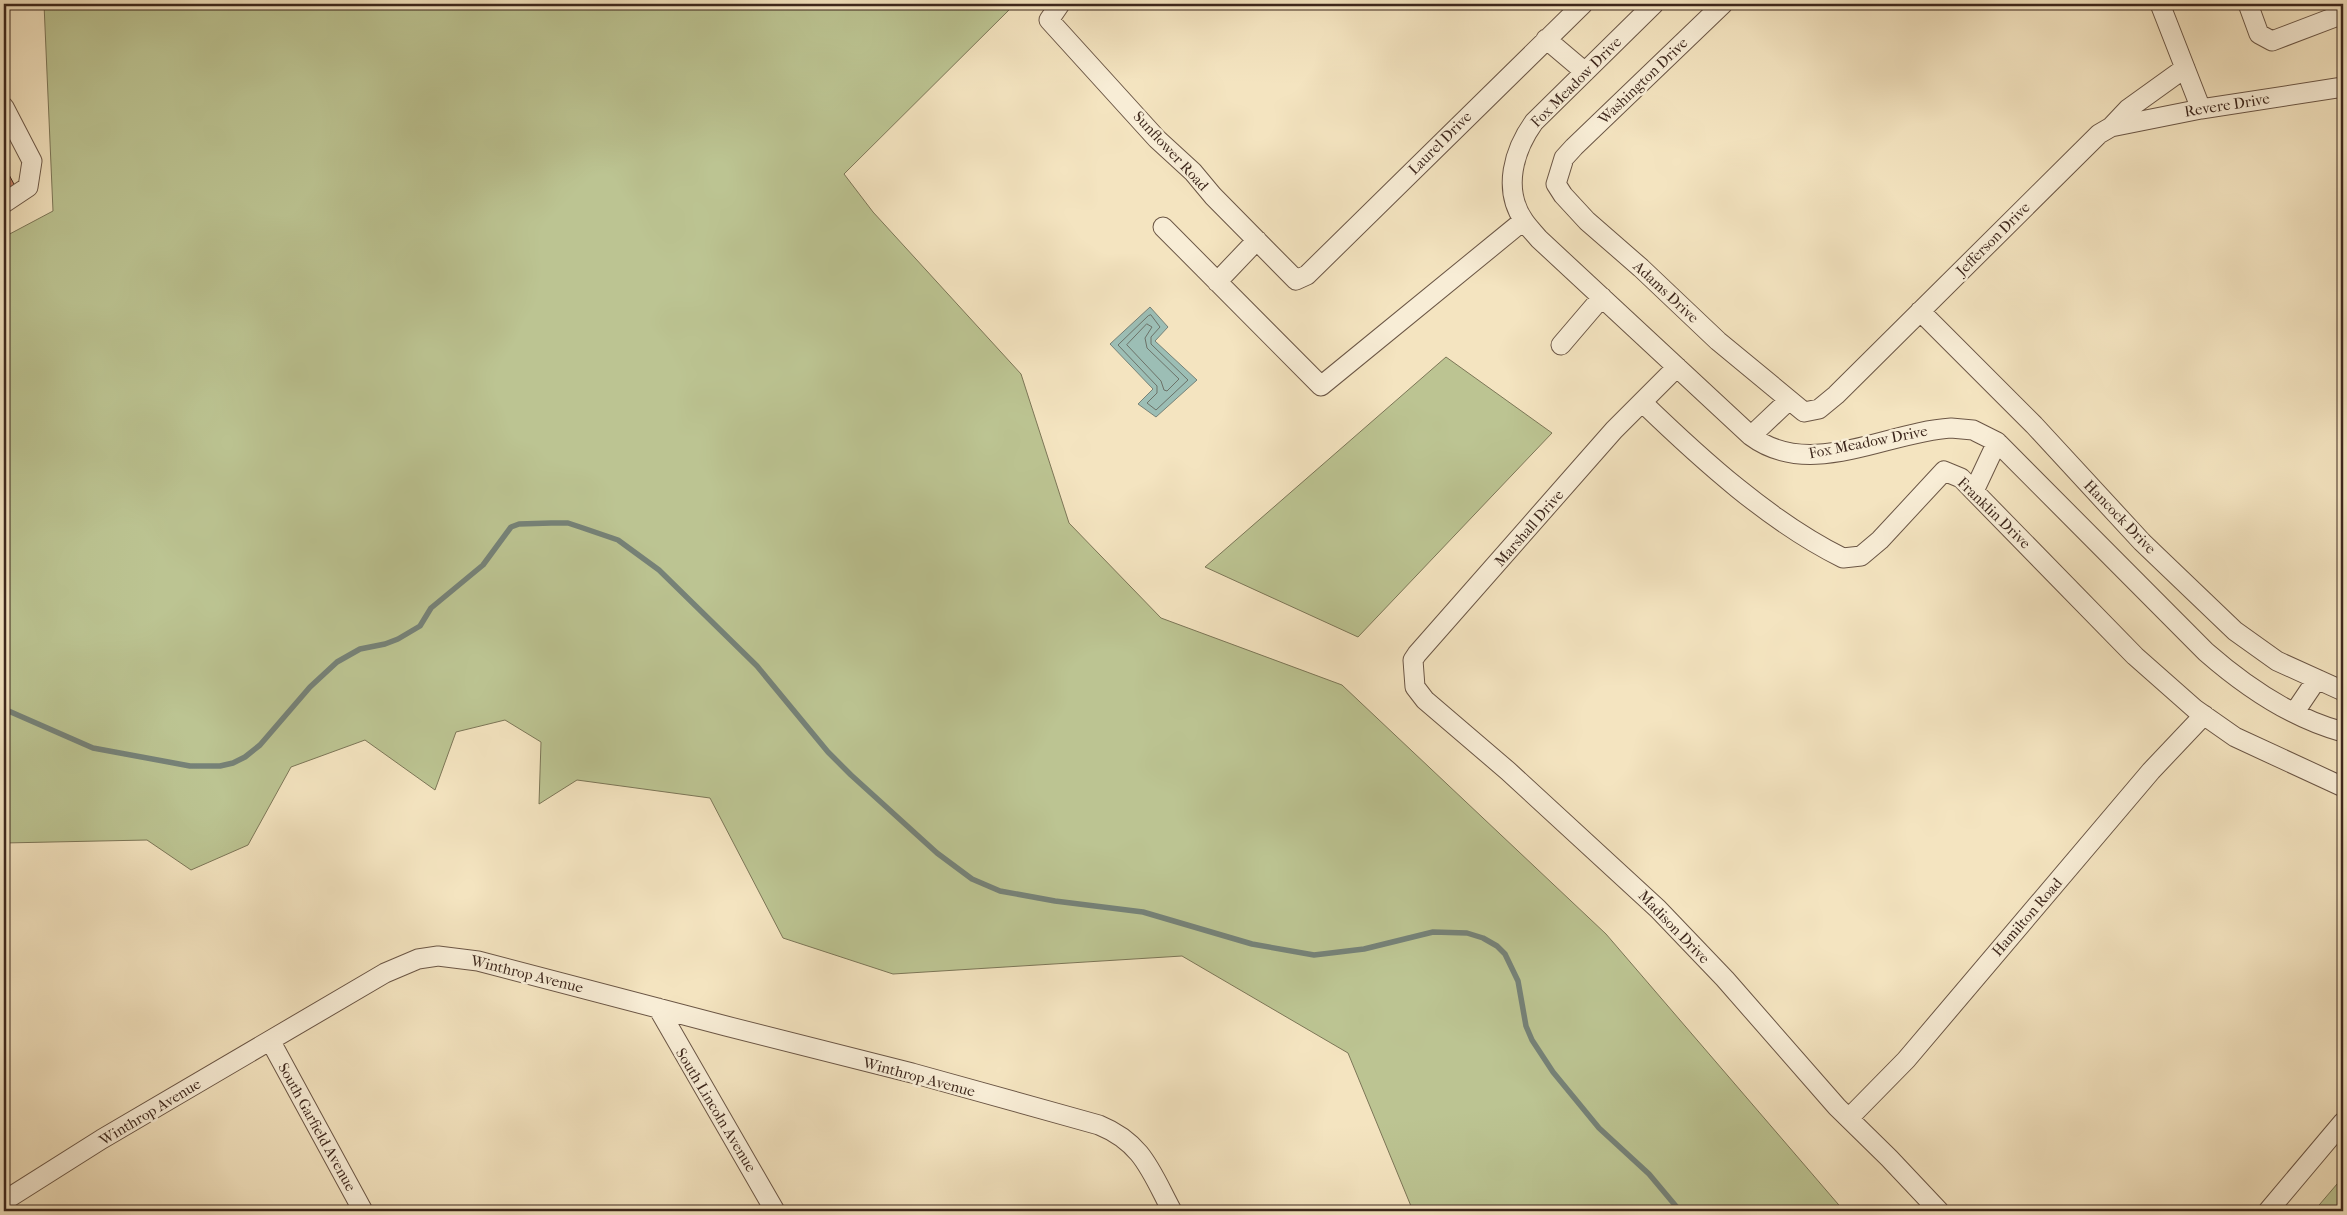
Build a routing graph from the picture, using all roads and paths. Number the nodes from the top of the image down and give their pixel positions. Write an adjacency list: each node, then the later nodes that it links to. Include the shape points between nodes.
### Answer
1 (1060, 4): 19 (street, Sunflower Road, via 1050,20 1158,139)
2 (1583, 4): 8 (street, Laurel Drive)
3 (1654, 4): 10 (street, Fox Meadow Drive)
4 (1722, 4): 15 (street, Washington Drive)
5 (2160, 4): 9 (street)
6 (2248, 4): 7 (street, via 2259,34 2272,41)
7 (2343, 14)
8 (1546, 39): 10 (street); 20 (street, Laurel Drive, via 1307,275)
9 (2185, 68): 13 (street); 14 (street, Jefferson Drive, via 2128,109)
10 (1585, 72): 17 (street, Fox Meadow Drive, via 1534,122 1522,142 1512,181)
11 (2343, 87): 13 (street, Revere Drive)
12 (4, 107): 16 (street, via 32,161 28,187)
13 (2201, 109): 14 (street, Revere Drive)
14 (2111, 127): 23 (street, Jefferson Drive, via 2098,134)
15 (1564, 158): 26 (street, Adams Drive, via 1556,184 1573,207 1718,341)
16 (4, 204)
17 (1523, 221): 21 (street, via 1321,386); 22 (street, Fox Meadow Drive)
18 (1162, 228): 21 (street)
19 (1257, 240): 20 (street, Sunflower Road); 21 (street)
20 (1296, 280)
21 (1217, 282)
22 (1602, 297): 24 (street); 25 (street, Fox Meadow Drive)
23 (1920, 311): 28 (street, Jefferson Drive, via 1836,395 1818,409); 33 (street, Hancock Drive, via 2034,426 2142,542 2234,631 2277,661)
24 (1561, 345)
25 (1676, 366): 27 (street); 29 (street, Fox Meadow Drive)
26 (1788, 400): 28 (street, Adams Drive); 29 (street)
27 (1642, 404): 31 (street, Franklin Drive, via 1739,488 1792,528 1843,558 1861,556 1880,540 1944,470 1961,478); 32 (street, Marshall Drive, via 1614,430)
28 (1804, 412)
29 (1751, 436): 30 (street, Fox Meadow Drive, via 1779,451 1805,455 1824,454 1946,428 1973,430)
30 (1997, 442): 31 (street); 35 (street, Fox Meadow Drive, via 2206,652 2241,682)
31 (1974, 491): 36 (street, Franklin Drive, via 2154,675)
32 (1417, 654): 41 (street, Madison Drive, via 1413,660 1415,687 1425,700 1508,771 1658,910)
33 (2317, 679): 34 (street, Hancock Drive); 35 (street)
34 (2343, 692)
35 (2294, 713): 37 (street, Fox Meadow Drive)
36 (2204, 715): 38 (street, Franklin Drive, via 2235,737); 41 (street, Hamilton Road, via 2141,782 1901,1066)
37 (2343, 732)
38 (2343, 787)
39 (658, 1008): 40 (street, Winthrop Avenue, via 478,961 438,956 401,965); 47 (street, South Lincoln Avenue); 48 (street, Winthrop Avenue, via 1099,1125 1134,1145)
40 (271, 1042): 43 (street, Winthrop Avenue); 46 (street, South Garfield Avenue)
41 (1850, 1118): 49 (street, Madison Drive)
42 (2343, 1122): 50 (street)
43 (4, 1201)
44 (4, 1206): 45 (street)
45 (7, 1211)
46 (363, 1211)
47 (775, 1211)
48 (1172, 1211)
49 (1939, 1211)
50 (2268, 1211)

